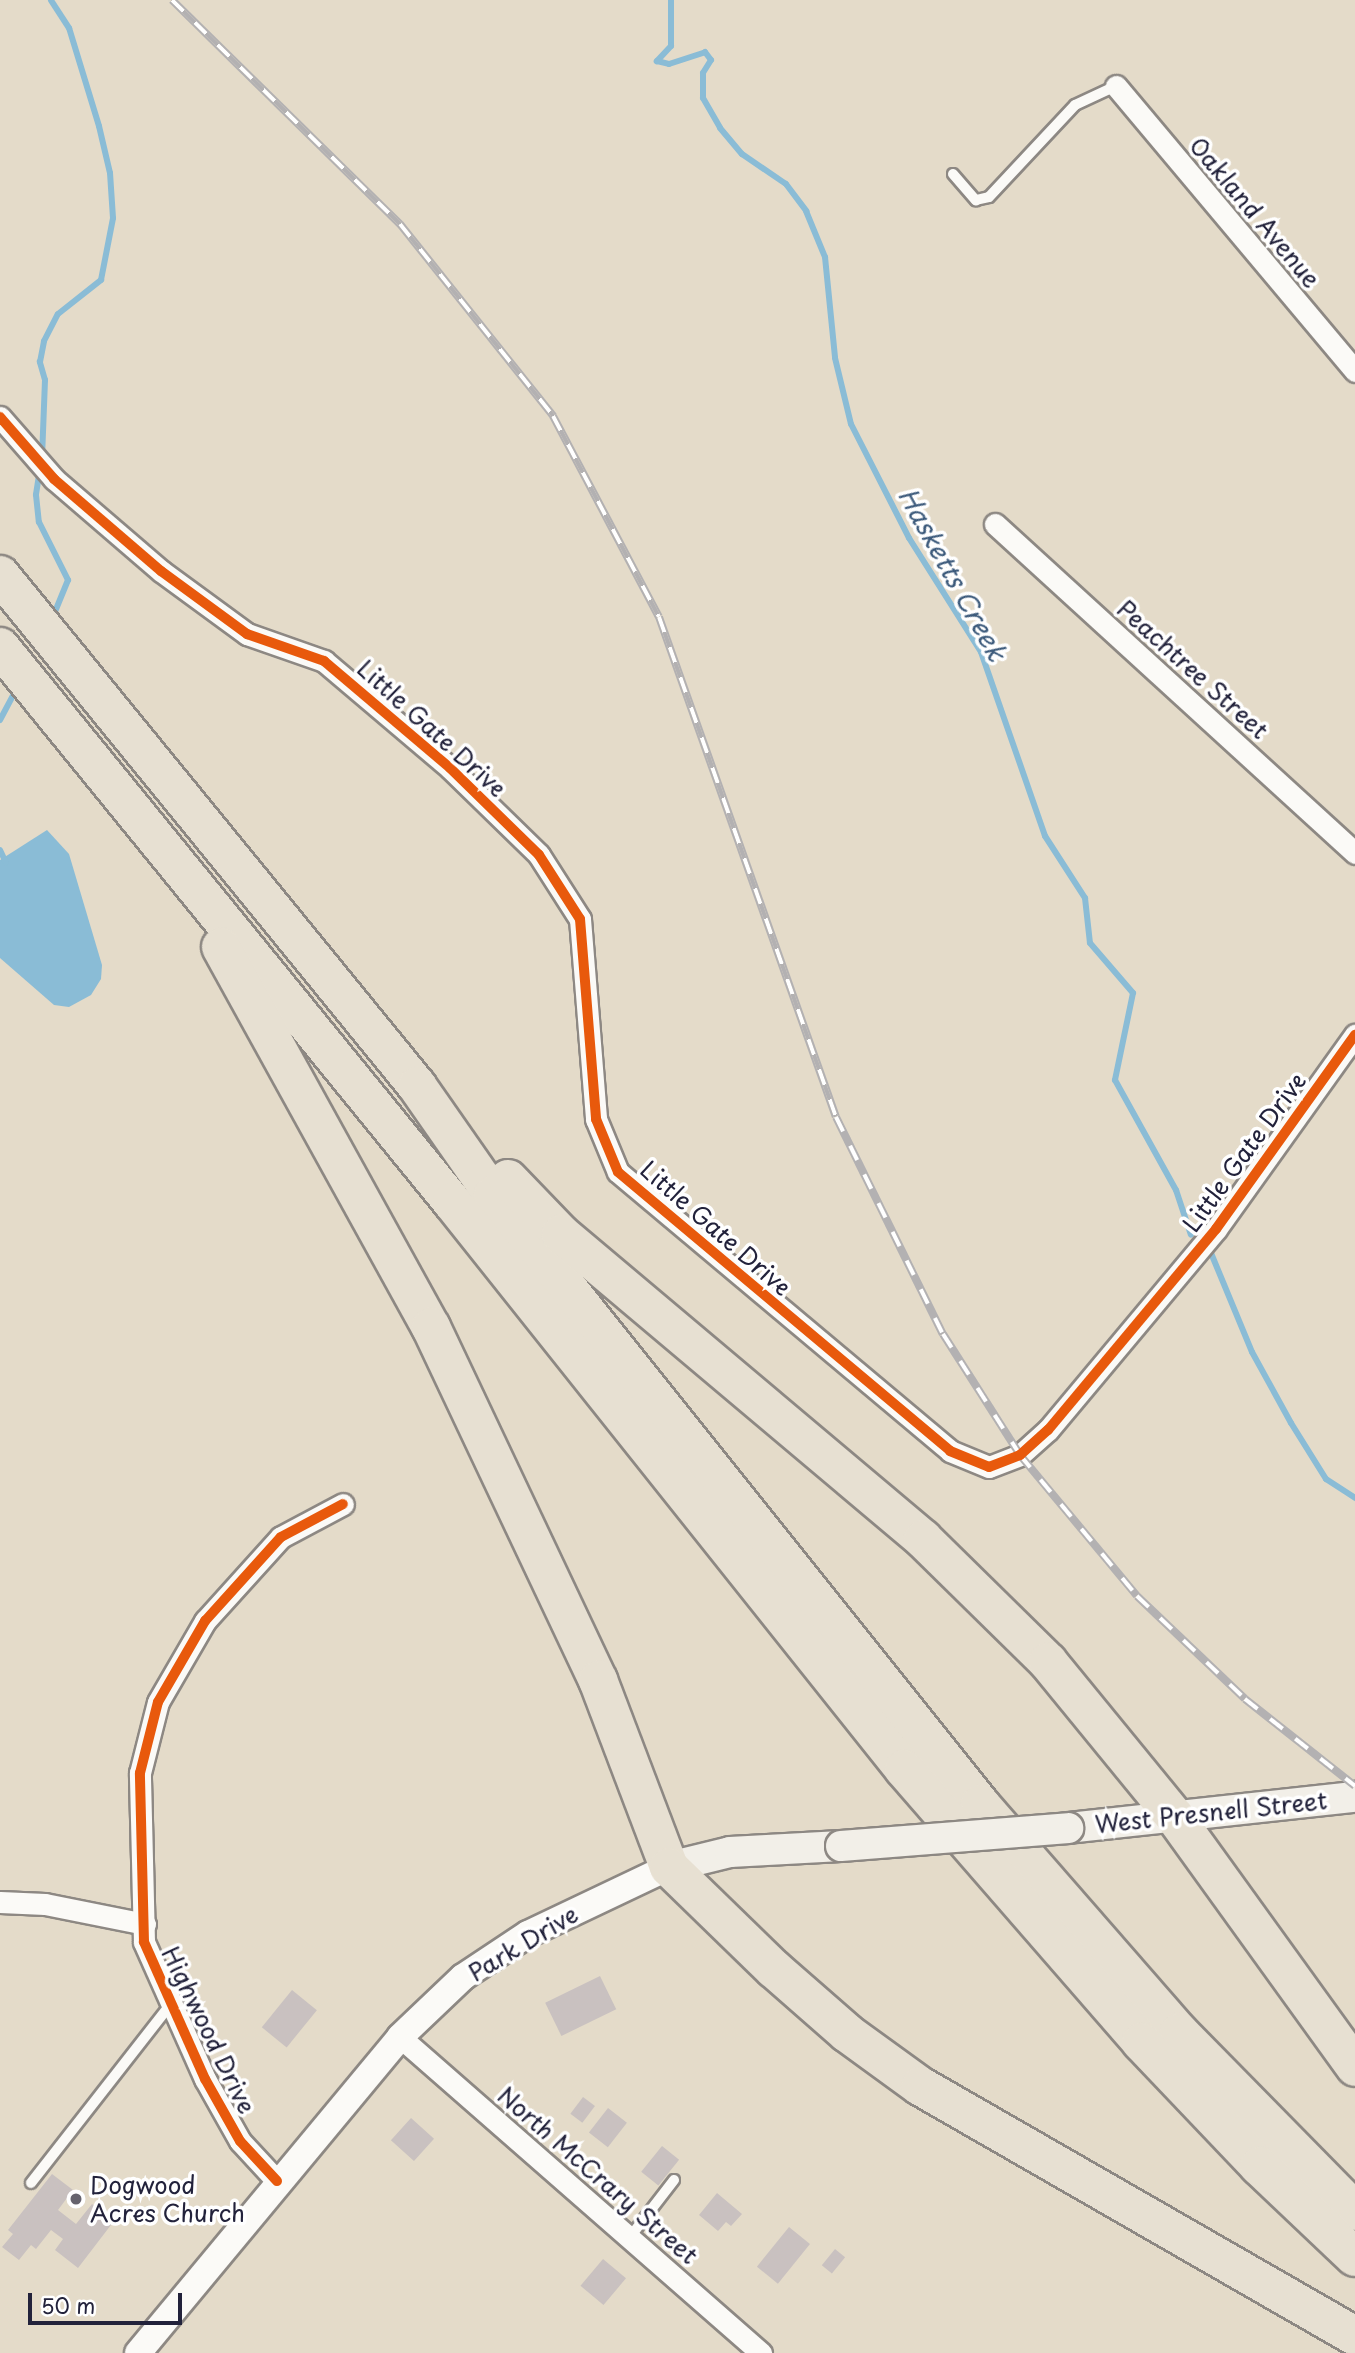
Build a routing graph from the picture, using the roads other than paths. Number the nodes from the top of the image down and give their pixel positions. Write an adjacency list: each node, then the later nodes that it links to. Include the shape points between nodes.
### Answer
1 (1116, 86): 2 (lane, via 1075,105 989,197 976,200); 3 (street, Oakland Avenue)
2 (953, 174)
3 (1355, 371)
4 (0, 417): 10 (street, Little Gate Drive, via 54,479 161,571 247,634 324,661 450,768 539,855 580,919 596,1119 618,1172 950,1451 989,1467 1020,1455 1048,1430 1216,1228)
5 (995, 524): 8 (street, Peachtree Street)
6 (0, 575): 11 (highway)
7 (0, 648): 9 (highway)
8 (1355, 853)
9 (180, 873): 16 (highway, via 431,1327 598,1680); 27 (highway, via 337,1059 912,1779 1141,2042 1259,2166)
10 (1355, 1035)
11 (417, 1086): 14 (highway, via 561,1234 923,1539 1048,1662); 25 (highway, via 501,1206 971,1793 1179,2032)
12 (343, 1504): 18 (street, via 281,1537 254,1563 205,1620 158,1702 139,1773)
13 (1355, 1797): 14 (main road, West Presnell Street)
14 (1175, 1817): 15 (main road, West Presnell Street); 21 (highway)
15 (1068, 1828): 16 (main road, Park Drive, bridge, via 730,1852)
16 (669, 1867): 20 (street, Park Drive, via 528,1934 463,1977); 28 (highway, via 784,1979 920,2086)
17 (0, 1902): 18 (street, Highwood Drive, via 45,1903)
18 (145, 1924): 19 (street, Highwood Drive, via 144,1942)
19 (171, 2004): 23 (street, Highwood Drive, via 240,2141); 24 (lane)
20 (400, 2037): 23 (street, Park Drive); 26 (street, North McCrary Street)
21 (1355, 2067)
22 (674, 2180): 26 (lane)
23 (277, 2181): 29 (street, Park Drive)
24 (31, 2183)
25 (1355, 2211)
26 (630, 2237): 30 (street, North McCrary Street)
27 (1355, 2257)
28 (1355, 2336)
29 (138, 2353)
30 (761, 2353)

